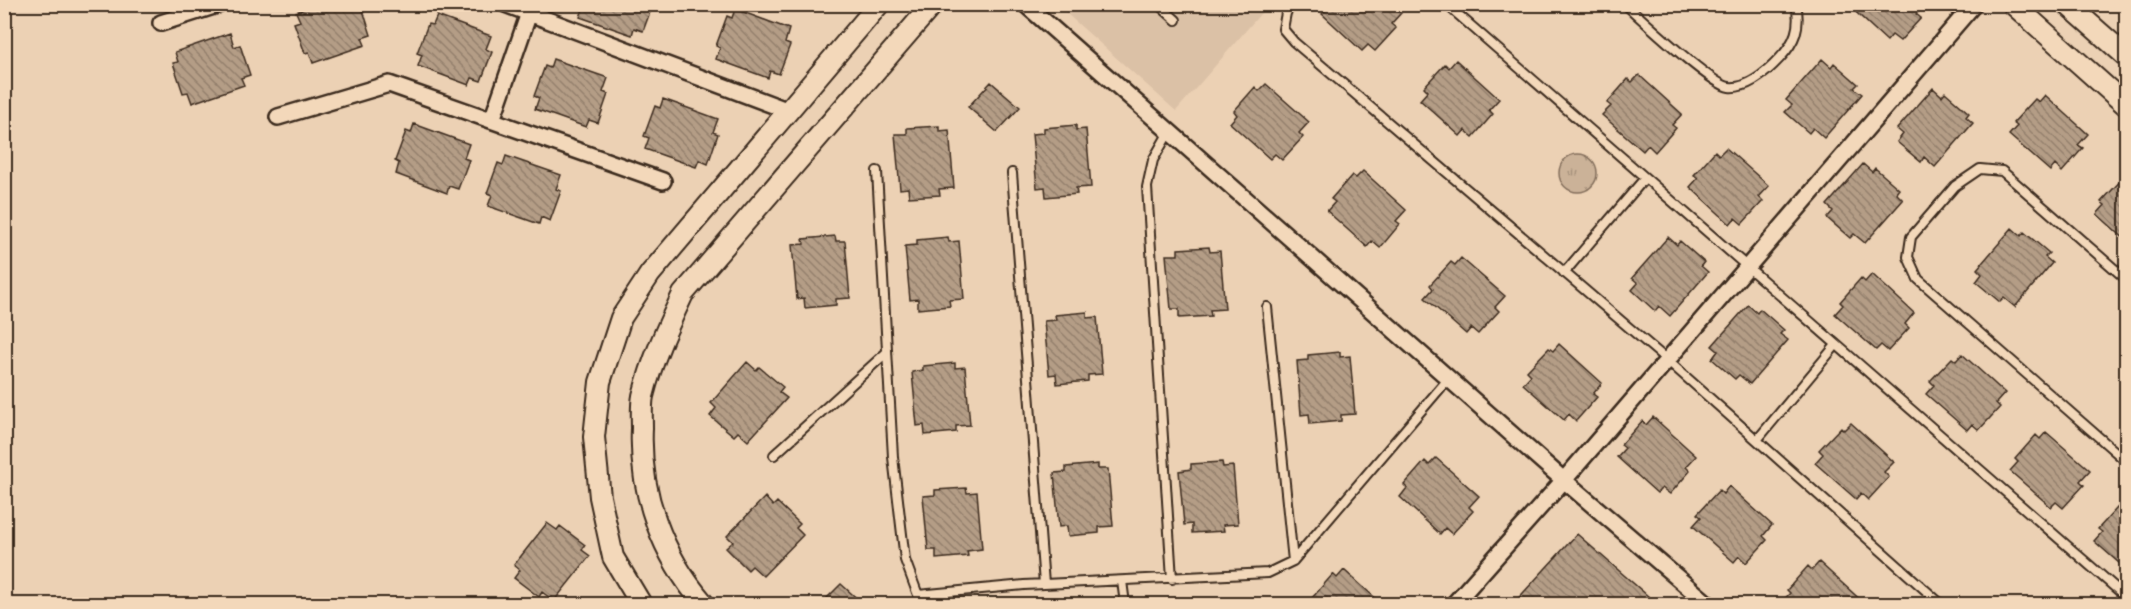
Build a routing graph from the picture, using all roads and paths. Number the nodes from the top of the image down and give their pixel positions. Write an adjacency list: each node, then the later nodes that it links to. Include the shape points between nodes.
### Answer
1 (220, 4): 16 (street)
2 (505, 4): 14 (street)
3 (879, 4): 19 (street)
4 (933, 4): 46 (street, via 683,294 658,346 643,399 641,457 655,523 684,581)
5 (1025, 4): 22 (street)
6 (1158, 4): 15 (lane)
7 (1292, 4): 28 (lane, via 1283,29 1294,42)
8 (1446, 4): 25 (lane)
9 (1626, 4): 10 (lane, via 1709,77 1729,87 1746,84 1770,69 1792,45 1799,18)
10 (1796, 4)
11 (1974, 4): 27 (street)
12 (2013, 4): 18 (street)
13 (2067, 4): 17 (street)
14 (529, 14): 19 (street); 21 (street)
15 (1176, 20)
16 (161, 23)
17 (2127, 56)
18 (2127, 105)
19 (789, 111): 45 (street, via 650,274 621,318 600,382 594,437 600,497 614,557)
20 (278, 117): 21 (street, via 390,84)
21 (492, 120): 26 (street)
22 (1170, 132): 34 (street); 40 (lane, via 1153,160 1147,187)
23 (877, 171): 32 (lane)
24 (1012, 173): 42 (lane)
25 (1645, 178): 27 (lane); 28 (lane)
26 (663, 181)
27 (1746, 268): 31 (lane); 33 (street)
28 (1564, 273): 33 (lane)
29 (2127, 279): 37 (lane, via 2002,171 1980,169 1955,186 1911,237 1908,258 1918,279)
30 (1267, 307): 39 (lane)
31 (1836, 345): 35 (lane); 44 (lane)
32 (887, 352): 36 (lane); 43 (lane, via 893,457 905,560)
33 (1667, 360): 35 (lane); 38 (street)
34 (1449, 378): 38 (street); 39 (lane)
35 (1757, 440): 51 (lane)
36 (774, 455)
37 (2127, 461)
38 (1564, 480): 49 (street); 50 (street)
39 (1293, 561): 40 (lane, via 1268,573)
40 (1172, 579): 41 (lane)
41 (1122, 581): 42 (lane); 48 (lane)
42 (1044, 584): 43 (lane)
43 (918, 595): 47 (lane)
44 (2127, 597)
45 (641, 604)
46 (704, 604)
47 (928, 604)
48 (1125, 604)
49 (1454, 604)
50 (1708, 604)
51 (1941, 604)

